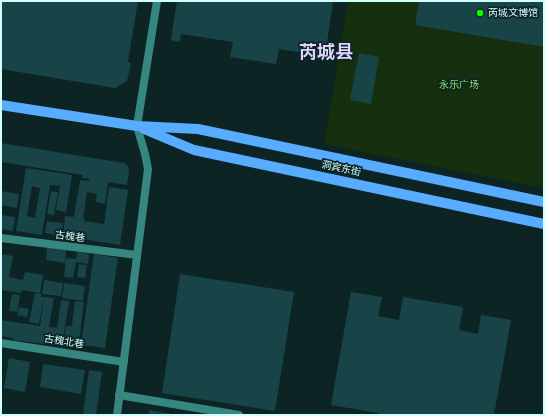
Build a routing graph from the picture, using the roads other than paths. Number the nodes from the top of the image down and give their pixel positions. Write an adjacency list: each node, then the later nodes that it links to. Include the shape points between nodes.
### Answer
1 (157, 1): 3 (street)
2 (1, 106): 3 (main road, 洞宾东街)
3 (137, 126): 4 (main road, 洞宾东街, via 198,129); 5 (main road, 洞宾东街, via 194,150); 7 (street, via 148,169)
4 (544, 202)
5 (544, 224)
6 (1, 238): 7 (street, 古槐巷)
7 (137, 255): 9 (street)
8 (1, 343): 9 (street, 古槐北巷)
9 (124, 362): 10 (street)
10 (119, 395): 11 (street); 12 (street)
11 (117, 415)
12 (239, 415)

